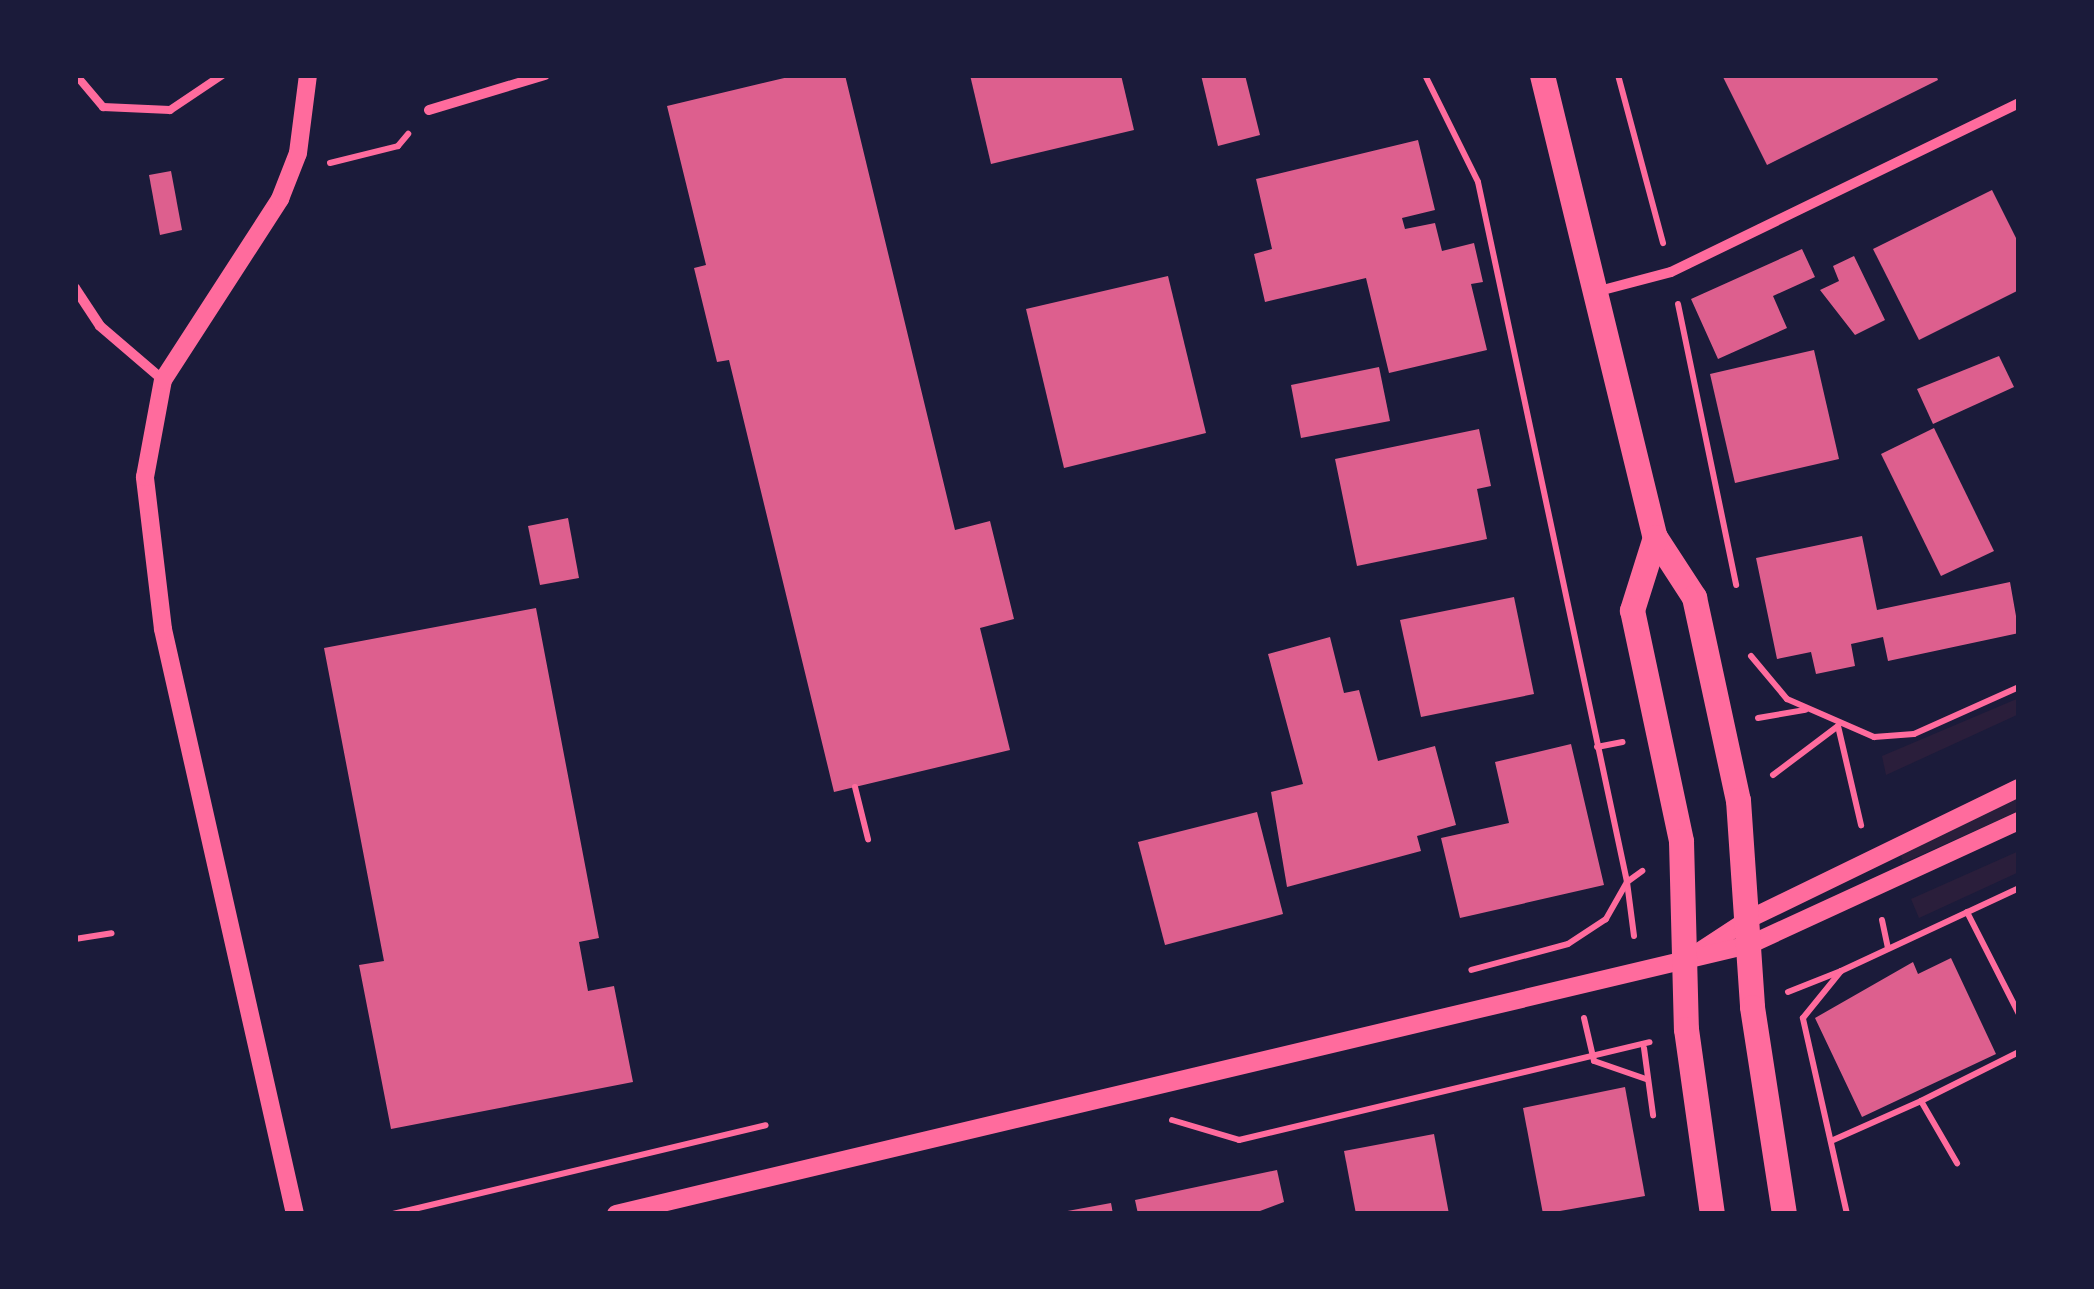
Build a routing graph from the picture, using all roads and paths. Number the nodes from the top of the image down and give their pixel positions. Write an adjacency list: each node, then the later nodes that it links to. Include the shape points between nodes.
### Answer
1 (76, 75): 2 (lane, via 102,107 170,110)
2 (222, 75)
3 (308, 75): 10 (street)
4 (545, 75): 9 (street)
5 (1425, 75): 29 (path, via 1478,182 1628,882 1606,919 1568,944)
6 (1542, 75): 13 (main road)
7 (1618, 75): 11 (path)
8 (2019, 104): 11 (street)
9 (429, 110): 10 (path, via 398,146 335,165)
10 (298, 153): 14 (street, via 253,248 188,330)
11 (1671, 272): 13 (street); 16 (path)
12 (75, 288): 14 (street, via 100,326)
13 (1600, 290): 15 (main road)
14 (163, 380): 38 (street, via 145,476 163,629)
15 (1656, 537): 25 (main road, via 1694,597 1738,800); 28 (main road, via 1632,610 1681,840)
16 (1738, 596)
17 (1746, 634): 18 (path, via 1768,684 1859,734 1901,738)
18 (2019, 686)
19 (855, 786): 22 (path)
20 (2019, 788): 25 (street)
21 (2019, 821): 25 (street)
22 (868, 839)
23 (2019, 888): 24 (path)
24 (1967, 912): 30 (path); 36 (path, via 1842,971 1803,1018)
25 (1749, 932): 28 (street); 42 (main road)
26 (112, 933): 27 (path)
27 (75, 939)
28 (1684, 962): 40 (street); 41 (main road, via 1695,1134)
29 (1480, 966)
30 (2019, 1014)
31 (2018, 1054): 33 (path)
32 (1594, 1061): 35 (path)
33 (1921, 1101): 36 (path); 37 (path)
34 (766, 1126): 39 (path)
35 (1239, 1140)
36 (1831, 1141): 43 (path)
37 (1957, 1163)
38 (295, 1214)
39 (392, 1214)
40 (616, 1214)
41 (1712, 1214)
42 (1784, 1214)
43 (1847, 1214)

